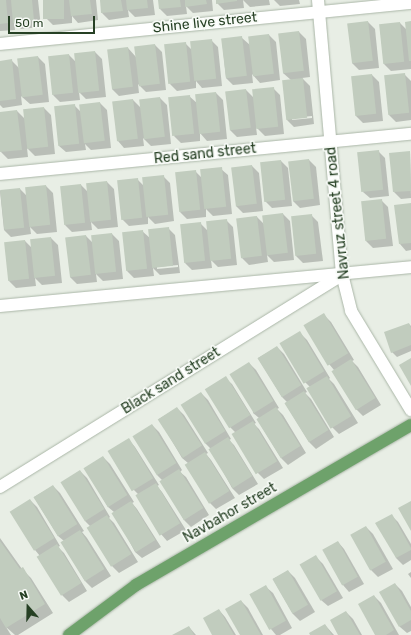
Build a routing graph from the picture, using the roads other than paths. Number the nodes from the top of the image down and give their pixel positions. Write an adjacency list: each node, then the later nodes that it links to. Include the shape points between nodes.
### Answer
1 (411, 3): 2 (street, Shine live street)
2 (318, 6): 3 (street, Shine live street); 5 (street, Navruz street 4 road)
3 (0, 44)
4 (411, 134): 5 (street, Red sand street)
5 (330, 142): 6 (street, Red sand street); 8 (street, Navruz street 4 road)
6 (0, 174)
7 (411, 268): 8 (street, Black sand street)
8 (342, 274): 9 (street, Black sand street); 10 (street, Navruz street 4 road, via 351,311); 12 (street, Black sand street)
9 (0, 306)
10 (411, 410)
11 (411, 425): 13 (main road, Navbahor street, via 136,585)
12 (0, 487)
13 (69, 635)

